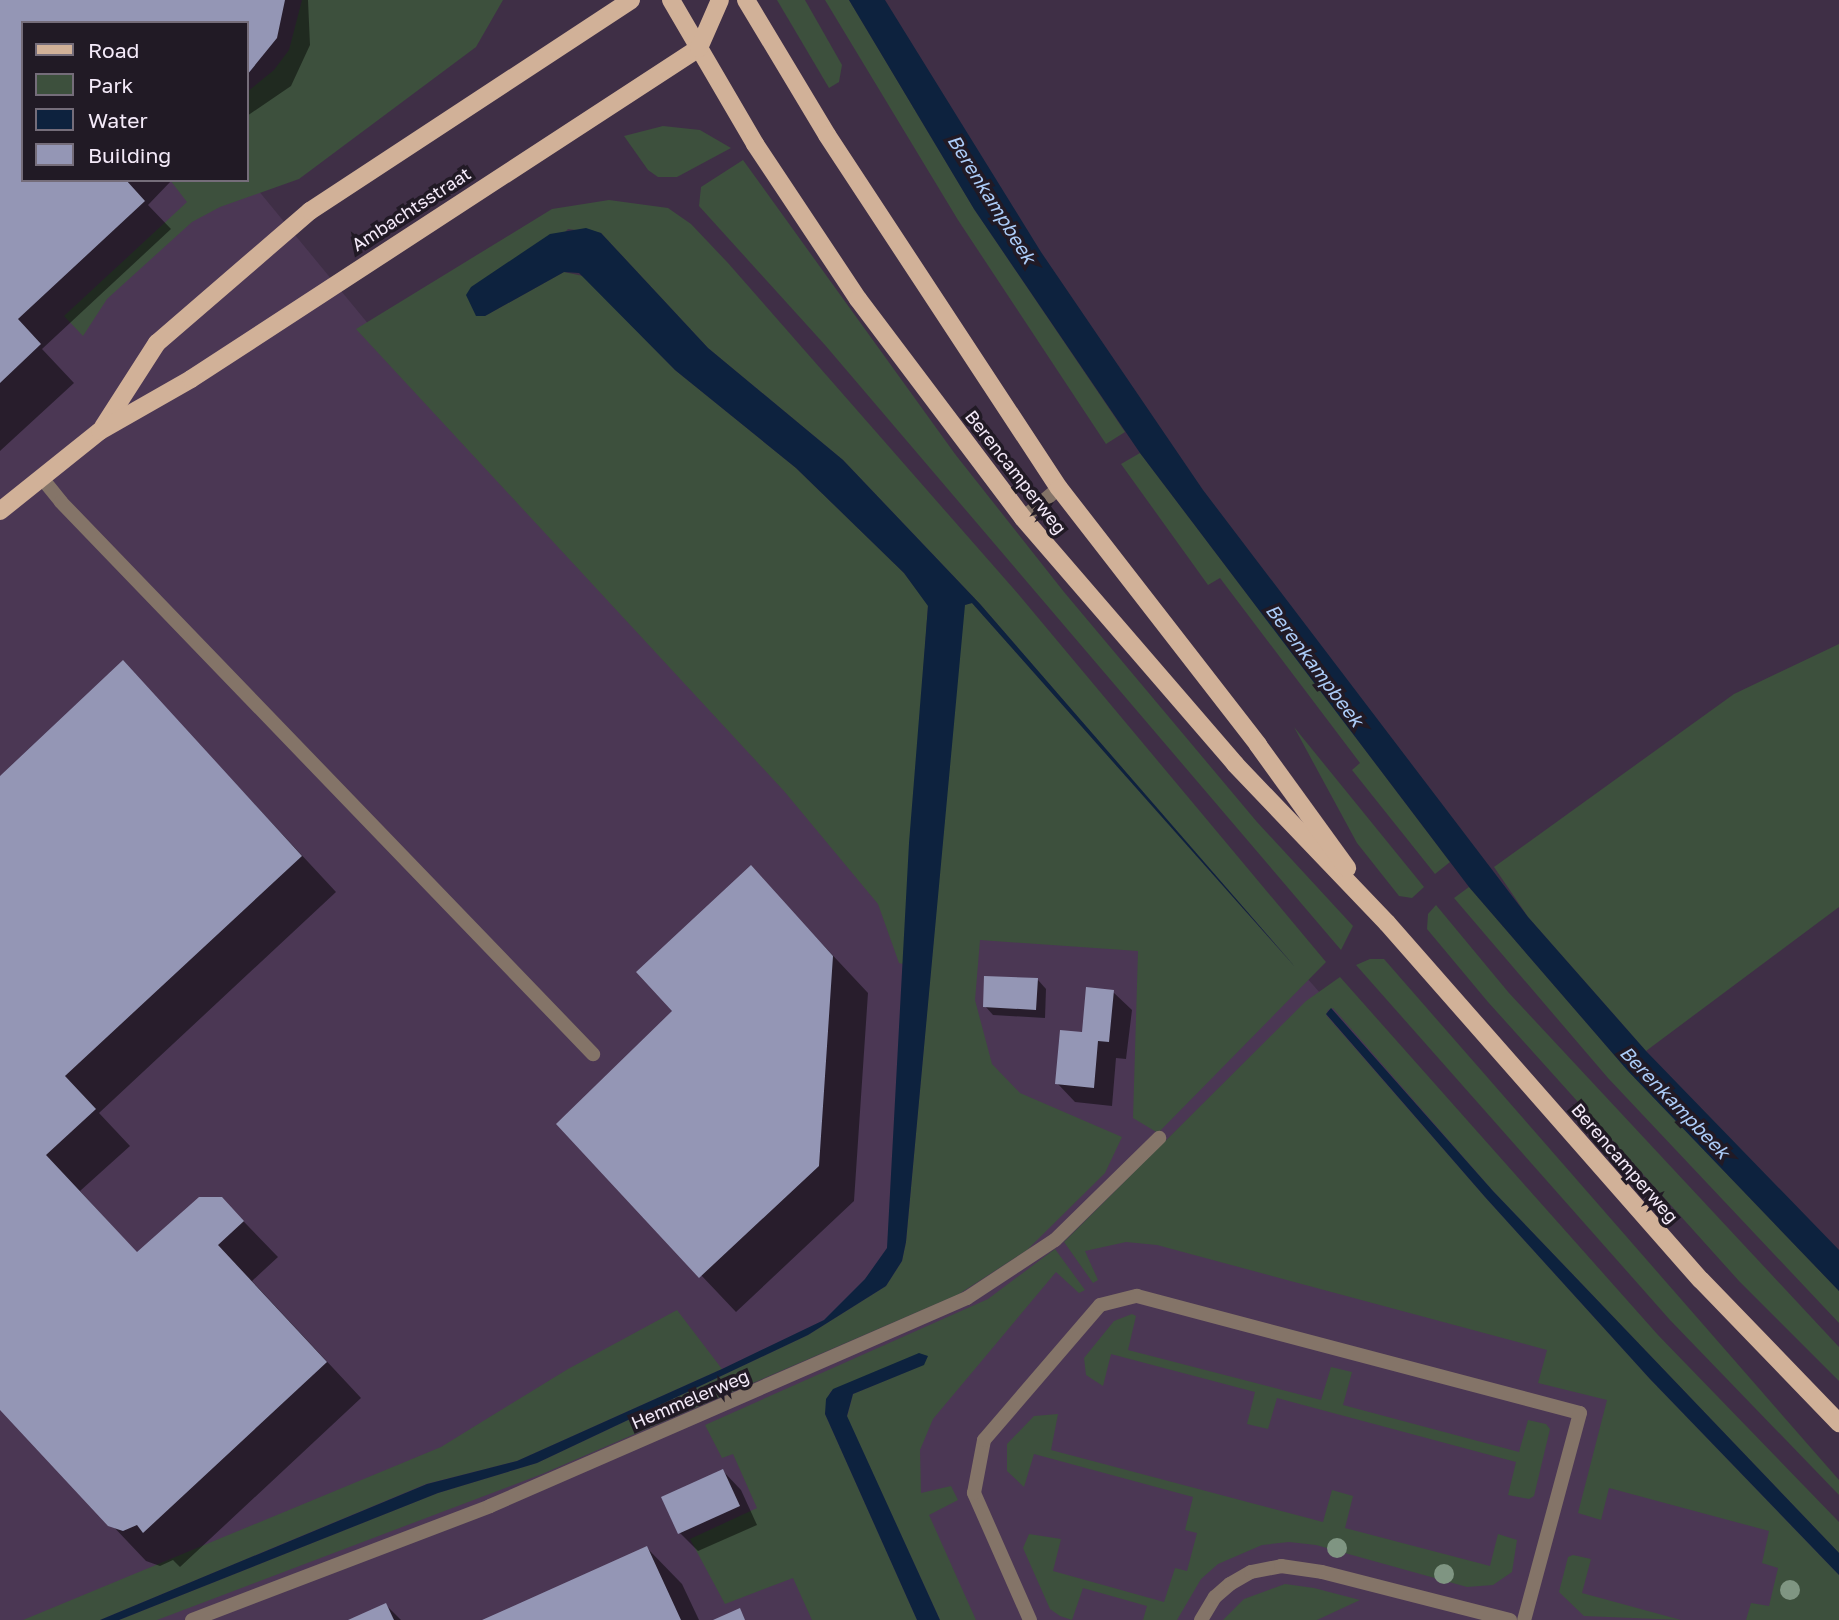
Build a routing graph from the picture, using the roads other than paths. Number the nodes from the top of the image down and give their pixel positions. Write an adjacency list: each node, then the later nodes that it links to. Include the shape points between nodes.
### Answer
1 (631, 0): 6 (main road, Ambachtsstraat, via 310,211 157,343)
2 (671, 0): 5 (main road, Berencamperweg)
3 (720, 0): 5 (main road)
4 (746, 0): 8 (main road, Berencamperweg, via 827,135)
5 (699, 48): 6 (main road, Ambachtsstraat, via 191,379); 10 (main road, Berencamperweg, via 755,144 858,299)
6 (100, 431): 7 (main road, Ambachtsstraat)
7 (41, 477): 9 (main road, Ambachtsstraat); 12 (street)
8 (1059, 488): 10 (street); 11 (main road, Berencamperweg, via 1258,745)
9 (0, 511)
10 (1023, 518): 11 (main road, Berencamperweg, via 1235,764)
11 (1387, 923): 14 (main road, Berencamperweg, via 1701,1280)
12 (593, 1054)
13 (1158, 1138): 15 (street, Hemmelerweg, via 1055,1240 967,1298 490,1506)
14 (1839, 1423)
15 (192, 1620)
16 (1030, 1620): 19 (street, via 974,1493 984,1440 1100,1305 1137,1296 1580,1413)
17 (1201, 1620): 18 (street, via 1215,1597 1230,1584 1251,1572 1282,1566)
18 (1510, 1620)
19 (1524, 1620)

